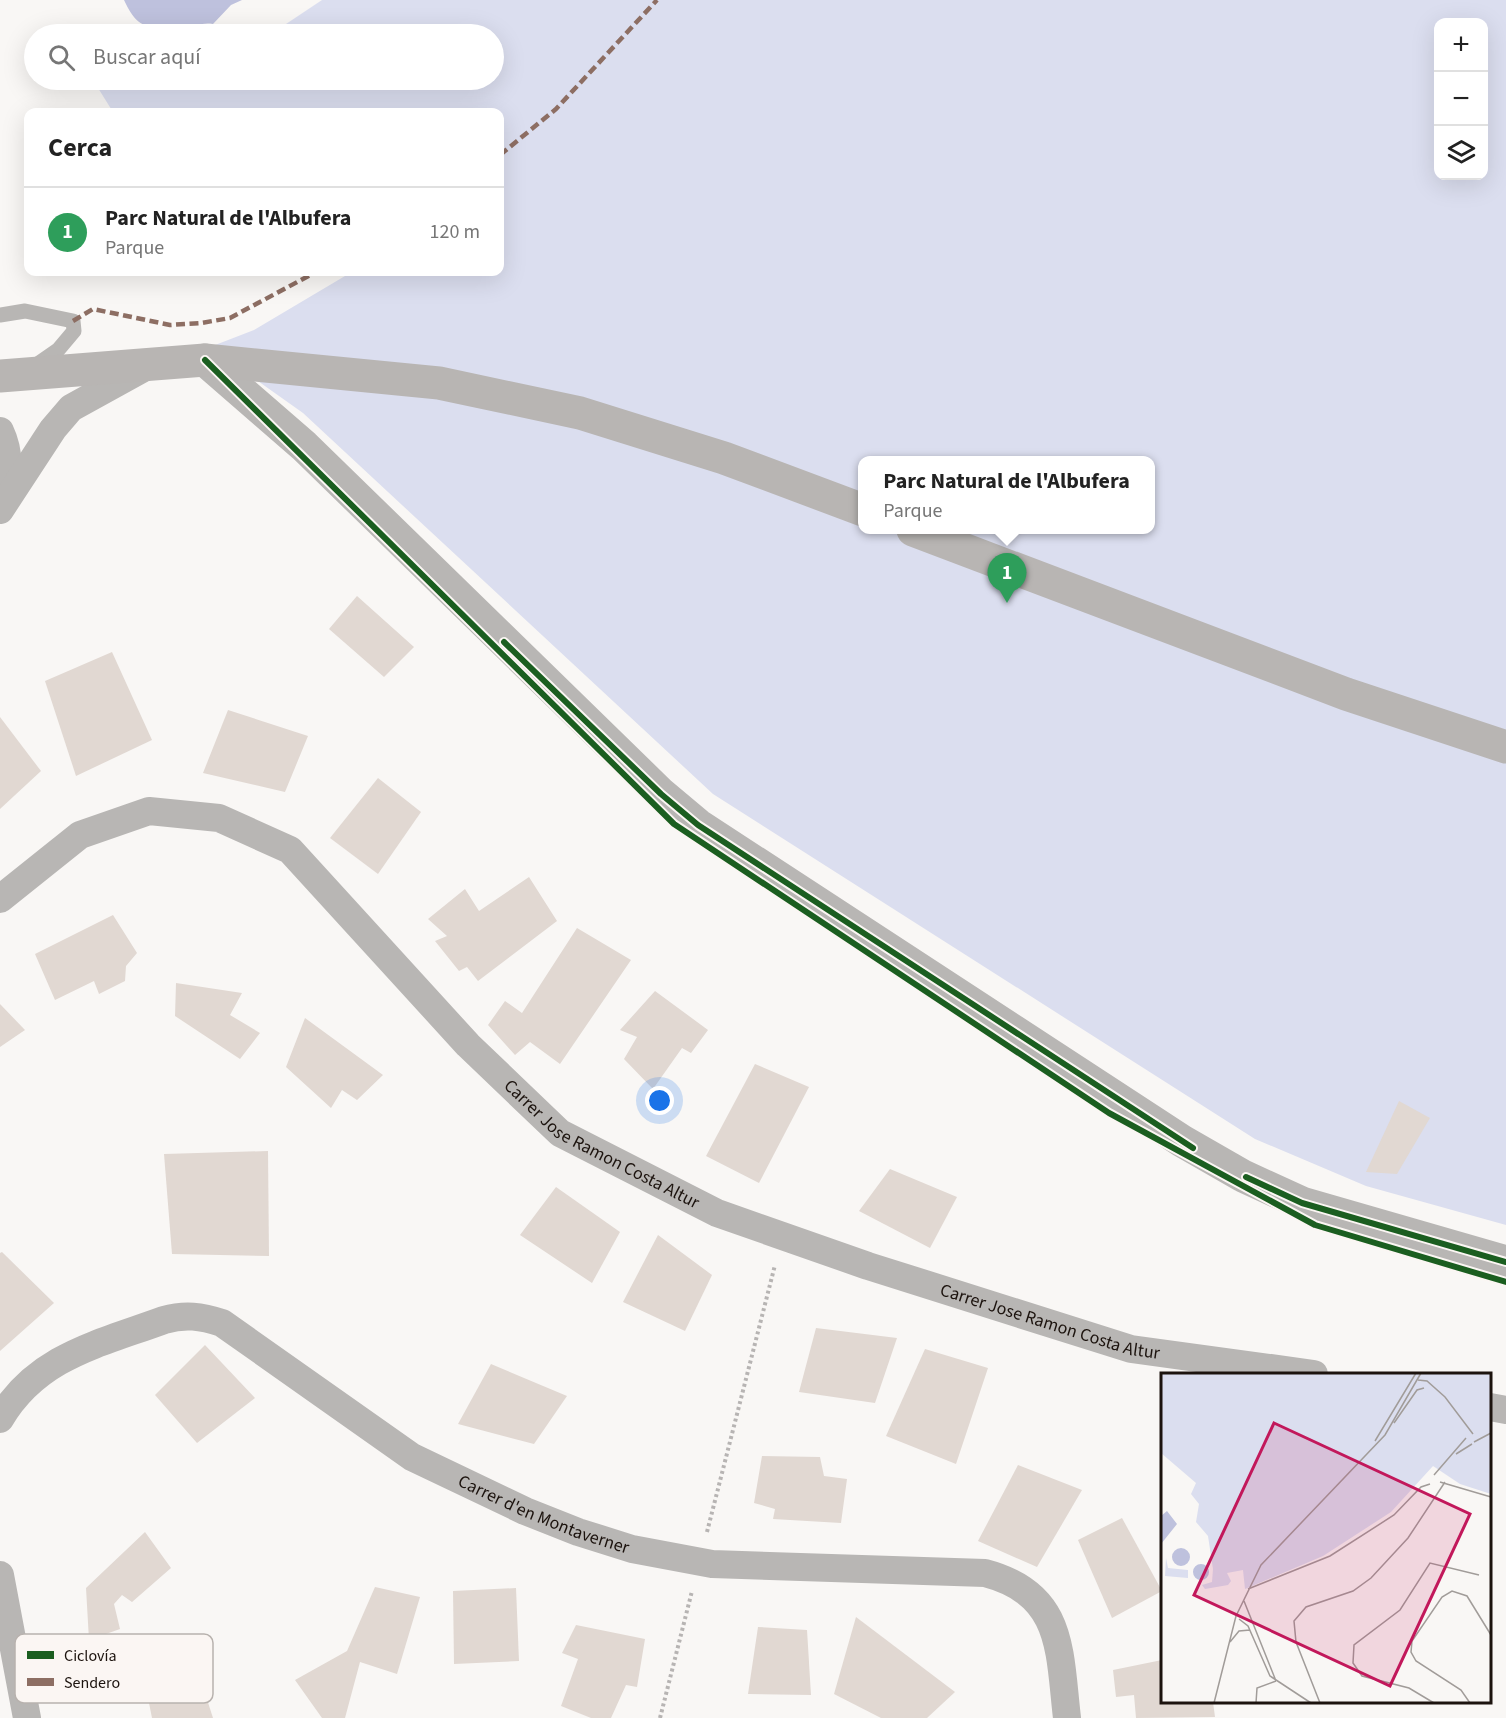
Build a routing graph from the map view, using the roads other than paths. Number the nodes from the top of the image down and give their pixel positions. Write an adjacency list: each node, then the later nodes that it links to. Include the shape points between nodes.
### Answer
1 (0, 315): 4 (lane, via 25,311 73,321 74,332 58,350)
2 (205, 360): 3 (main road); 7 (main road, via 439,383 580,413 724,458); 11 (street, via 304,446 661,794 732,850 1182,1141 1243,1176 1302,1203)
3 (139, 366): 4 (main road); 6 (street, via 71,408)
4 (7, 379)
5 (0, 431): 6 (street, via 8,447)
6 (2, 508)
7 (858, 508)
8 (924, 534): 9 (main road, via 1346,694)
9 (1506, 747)
10 (0, 898): 12 (street, Carrer Jose Ramon Costa Altur, via 80,835 149,811 219,818 290,850 468,1045 560,1133 717,1213 868,1266 1131,1349)
11 (1506, 1262)
12 (1307, 1373)
13 (1491, 1407): 14 (street)
14 (1506, 1410)
15 (0, 1419): 20 (street, Carrer d'en Montaverner, via 24,1386 62,1358 170,1318 205,1317 222,1323 412,1457 578,1532 632,1549 699,1562 985,1573 1005,1578 1038,1601 1050,1618 1057,1639)
16 (0, 1575): 17 (street)
17 (15, 1654)
18 (24, 1703): 19 (street)
19 (27, 1718)
20 (1067, 1718)

